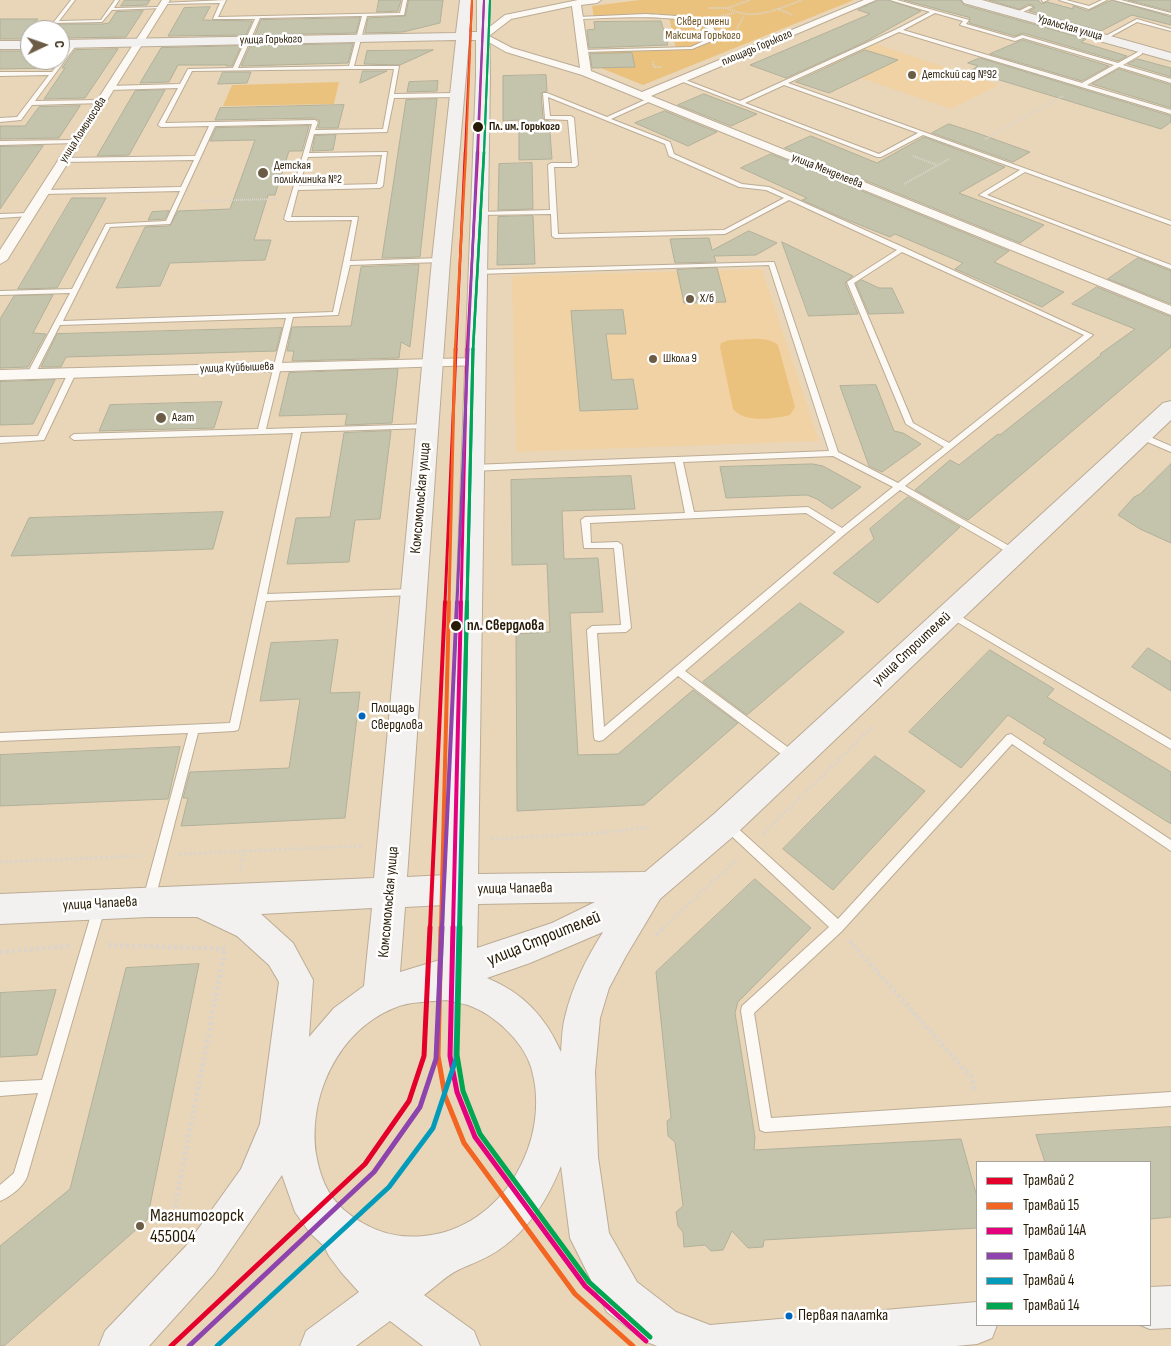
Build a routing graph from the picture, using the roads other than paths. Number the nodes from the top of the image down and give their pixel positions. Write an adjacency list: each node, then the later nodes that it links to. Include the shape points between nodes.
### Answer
1 (73, 0): 17 (lane, via 55,22 102,21)
2 (117, 0): 17 (lane)
3 (405, 0): 21 (lane, via 402,14)
4 (466, 0): 26 (main road, Комсомольская улица)
5 (483, 0): 26 (main road, Комсомольская улица)
6 (595, 0): 14 (street)
7 (872, 0): 44 (street, площадь Горького)
8 (892, 0): 18 (lane)
9 (968, 0): 19 (main road, Уральская улица)
10 (1061, 0): 11 (lane, via 1089,8)
11 (1105, 0)
12 (1116, 0): 20 (lane)
13 (224, 1): 15 (lane); 22 (lane, via 215,18)
14 (576, 2): 23 (street); 26 (street, via 508,17)
15 (163, 4): 17 (lane); 30 (street, улица Ломоносова)
16 (1031, 7): 19 (lane)
17 (111, 8)
18 (934, 12): 24 (lane); 38 (lane, via 1015,40 1022,36)
19 (1016, 13): 28 (main road, Уральская улица)
20 (1171, 14)
21 (365, 15): 22 (lane); 27 (lane)
22 (258, 17): 29 (lane)
23 (578, 18): 35 (street); 35 (lane, via 686,18 710,27 714,33 712,39 692,48)
24 (900, 30): 46 (lane); 47 (lane)
25 (1171, 30): 28 (lane, via 1137,20)
26 (472, 36): 27 (main road, улица Горького); 42 (street, улица Менделеева); 50 (main road, Комсомольская улица); 73 (main road, Комсомольская улица, via 484,77)
27 (359, 38): 29 (main road, улица Горького); 39 (lane)
28 (1104, 38): 37 (main road, Уральская улица)
29 (248, 40): 30 (main road, улица Горького); 40 (lane)
30 (139, 42): 33 (main road, улица Горького); 49 (street, улица Ломоносова)
31 (20, 44): 34 (main road)
32 (70, 44): 33 (main road, улица Горького)
33 (75, 44): 41 (lane)
34 (0, 45)
35 (583, 51): 42 (street)
36 (1140, 53): 38 (lane)
37 (1171, 57)
38 (1119, 65): 45 (lane); 47 (lane)
39 (351, 68): 40 (lane); 51 (lane, via 397,67)
40 (235, 69): 48 (lane, via 190,70)
41 (53, 73): 43 (lane); 55 (lane)
42 (586, 73): 52 (street, улица Менделеева)
43 (0, 74)
44 (681, 80): 52 (street, площадь Горького); 54 (lane)
45 (1171, 80)
46 (784, 83): 54 (lane); 61 (lane)
47 (1083, 85): 56 (lane)
48 (181, 86): 49 (lane); 59 (lane, via 161,125)
49 (109, 88): 53 (street, улица Ломоносова)
50 (456, 95): 51 (lane); 79 (main road, Комсомольская улица)
51 (392, 96): 60 (lane, via 385,131)
52 (647, 98): 57 (lane); 85 (street, улица Менделеева)
53 (101, 102): 55 (lane); 62 (street, улица Ломоносова)
54 (742, 102): 61 (lane, via 879,156)
55 (31, 103): 58 (lane, via 19,119)
56 (1171, 112)
57 (608, 118): 71 (lane, via 668,143 671,155 741,186 767,188); 72 (lane, via 545,94 548,118 571,118 575,165 551,166)
58 (0, 120)
59 (213, 124): 60 (lane, via 315,122); 65 (lane)
60 (312, 132): 64 (lane)
61 (923, 133): 67 (lane)
62 (75, 142): 63 (lane); 66 (street, улица Ломоносова)
63 (1, 145)
64 (306, 155): 68 (lane); 68 (lane, via 385,153 380,186)
65 (198, 158): 66 (lane); 69 (lane)
66 (63, 160): 70 (street, улица Ломоносова)
67 (1024, 170): 76 (lane); 81 (lane, via 982,195)
68 (296, 188): 80 (lane, via 287,219 356,218)
69 (183, 189): 70 (lane); 83 (lane, via 168,224 108,225)
70 (43, 192): 74 (street, улица Ломоносова)
71 (788, 198): 72 (lane, via 725,232 555,236); 77 (lane)
72 (553, 212): 73 (lane)
73 (479, 214): 82 (main road, Комсомольская улица)
74 (28, 215): 75 (lane); 78 (street, улица Ломоносова)
75 (0, 216)
76 (1171, 223)
77 (903, 249): 101 (lane, via 850,282 910,424); 101 (lane, via 1089,335)
78 (0, 260)
79 (441, 260): 80 (lane); 89 (main road, Комсомольская улица)
80 (347, 263): 86 (lane, via 336,314)
81 (1169, 264)
82 (478, 272): 88 (main road, Комсомольская улица); 103 (lane, via 772,263)
83 (75, 291): 84 (lane); 87 (lane)
84 (0, 293)
85 (1171, 311)
86 (290, 316): 87 (lane); 90 (lane)
87 (58, 323): 92 (lane)
88 (475, 362): 89 (street, улица Куйбышева); 105 (main road, Комсомольская улица)
89 (433, 363): 90 (street, улица Куйбышева); 95 (main road, Комсомольская улица)
90 (278, 366): 91 (street, улица Куйбышева); 97 (lane)
91 (72, 373): 92 (street, улица Куйбышева); 100 (lane, via 41,438)
92 (31, 374): 93 (street, улица Куйбышева)
93 (0, 375)
94 (1171, 408): 98 (main road, улица Строителей)
95 (427, 426): 96 (lane); 110 (main road, Комсомольская улица)
96 (298, 430): 97 (lane); 111 (lane)
97 (262, 431): 99 (lane)
98 (1141, 436): 102 (lane); 109 (main road, улица Строителей)
99 (74, 437)
100 (0, 440)
101 (949, 446): 106 (lane)
102 (1171, 449)
103 (834, 453): 104 (lane); 106 (lane)
104 (679, 460): 105 (lane); 107 (lane)
105 (472, 468): 121 (main road, Комсомольская улица)
106 (900, 487): 108 (lane); 109 (lane)
107 (690, 515): 108 (lane, via 808,510); 113 (lane, via 585,520 587,546 618,545 626,628 592,630 599,737)
108 (842, 532): 113 (lane)
109 (1015, 553): 112 (main road, улица Строителей)
110 (414, 592): 111 (lane); 122 (main road, Комсомольская улица)
111 (262, 598): 114 (lane, via 234,727)
112 (950, 614): 116 (lane); 117 (main road, улица Строителей)
113 (678, 671): 117 (lane)
114 (194, 729): 115 (lane); 123 (lane)
115 (0, 737)
116 (1171, 745)
117 (795, 758): 118 (main road, улица Строителей)
118 (725, 824): 120 (main road, улица Строителей); 127 (lane)
119 (1171, 846): 127 (lane, via 1011,738)
120 (651, 887): 121 (main road, улица Чапаева); 128 (main road, улица Строителей, via 577,928); 132 (main road, улица Строителей, via 594,981)
121 (461, 889): 122 (main road, улица Чапаева); 128 (main road, Комсомольская улица)
122 (389, 893): 124 (main road, улица Чапаева); 130 (main road, Комсомольская улица)
123 (148, 902): 124 (main road, улица Чапаева); 125 (main road, улица Чапаева)
124 (200, 902): 129 (main road, улица Чапаева, via 249,924 281,954)
125 (100, 904): 126 (main road, улица Чапаева); 133 (lane)
126 (0, 909)
127 (838, 927): 135 (lane, via 747,1011 765,1124)
128 (459, 978): 130 (main road); 132 (main road, via 507,1006 522,1019 538,1041 552,1075)
129 (296, 980): 131 (main road, улица Чапаева, via 306,1044); 138 (main road, via 279,1125)
130 (392, 992): 131 (main road, via 366,1004 339,1026)
131 (306, 1076): 136 (main road)
132 (566, 1083): 137 (main road); 141 (main road)
133 (46, 1086): 134 (lane); 139 (lane, via 20,1178)
134 (0, 1089)
135 (1171, 1099)
136 (295, 1120): 138 (main road); 140 (main road, via 294,1144 302,1180 310,1198)
137 (552, 1134): 141 (main road); 142 (main road, via 546,1158 532,1186 515,1209 495,1229 474,1243)
138 (254, 1184): 147 (main road, via 200,1260)
139 (0, 1194)
140 (333, 1229): 142 (main road, via 371,1252 387,1256 411,1259); 143 (main road, via 362,1267)
141 (590, 1238): 150 (main road, via 622,1296 662,1327)
142 (444, 1255): 143 (main road)
143 (390, 1295): 148 (main road); 149 (main road)
144 (1171, 1307): 145 (main road)
145 (1151, 1308)
146 (976, 1323): 150 (main road)
147 (120, 1346)
148 (321, 1346)
149 (459, 1346)
150 (710, 1346)

